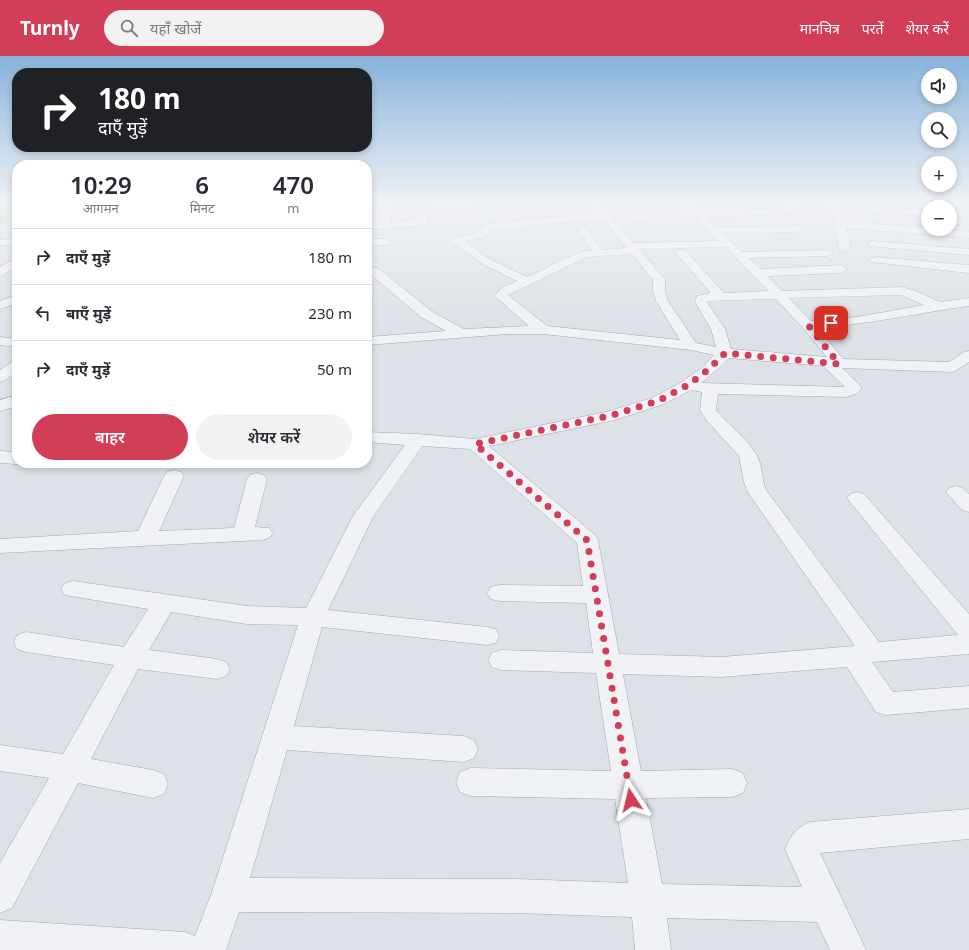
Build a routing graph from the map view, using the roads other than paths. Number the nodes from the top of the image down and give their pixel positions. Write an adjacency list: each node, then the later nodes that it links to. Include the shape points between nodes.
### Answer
1 (463, 245): 22 (street, via 485,261)
2 (593, 245): 11 (street)
3 (630, 245): 7 (street)
4 (689, 245): 7 (street)
5 (728, 245): 13 (street)
6 (844, 245): 8 (street)
7 (633, 249): 11 (street); 33 (street, via 659,280 662,301)
8 (845, 249)
9 (681, 252): 23 (street)
10 (969, 252): 16 (street, via 873,248)
11 (599, 253): 22 (street, via 576,257)
12 (827, 253): 13 (street)
13 (739, 255): 21 (street)
14 (372, 262): 17 (street, via 377,262)
15 (12, 264): 20 (street)
16 (969, 269)
17 (383, 270)
18 (841, 270): 21 (street)
19 (372, 271): 29 (street, via 426,314)
20 (0, 272)
21 (758, 272): 24 (street)
22 (528, 282): 28 (street, via 505,291 501,296)
23 (720, 296): 24 (street); 34 (street, via 706,297 701,302 718,329)
24 (778, 296): 26 (street, via 901,291); 27 (street)
25 (969, 302): 26 (street)
26 (938, 306): 27 (street, via 857,321)
27 (808, 325): 36 (street)
28 (543, 330): 29 (street); 33 (street)
29 (462, 334): 31 (street)
30 (0, 341): 32 (street)
31 (372, 341)
32 (12, 342)
33 (691, 346): 34 (street)
34 (725, 353): 36 (street); 37 (street)
35 (969, 355): 36 (street, via 952,367)
36 (834, 363): 38 (street, via 854,387 852,390 846,392)
37 (688, 385): 38 (street); 43 (street, via 658,401 609,416)
38 (710, 389): 60 (street, via 708,410 712,417 748,455 752,483)
39 (12, 402): 40 (street)
40 (0, 406)
41 (372, 437): 42 (street)
42 (418, 439): 43 (street); 55 (street, via 363,516)
43 (475, 444): 53 (street, via 587,540)
44 (0, 457): 45 (street)
45 (12, 458)
46 (174, 476): 49 (street)
47 (257, 479): 49 (street, via 252,533)
48 (857, 498): 56 (street)
49 (145, 538): 50 (street)
50 (0, 546)
51 (73, 589): 54 (street)
52 (499, 593): 53 (street)
53 (597, 595): 63 (street)
54 (164, 603): 55 (street, via 247,615); 61 (street)
55 (313, 617): 57 (street); 66 (street)
56 (969, 631)
57 (487, 636)
58 (26, 642): 61 (street)
59 (969, 644): 60 (street)
60 (864, 654): 63 (street, via 721,667); 65 (street, via 886,704)
61 (131, 658): 64 (street); 69 (street)
62 (501, 660): 63 (street)
63 (607, 663): 73 (street)
64 (217, 669)
65 (969, 697)
66 (276, 737): 67 (street); 75 (street)
67 (464, 749)
68 (0, 758): 69 (street)
69 (70, 768): 72 (street); 76 (street)
70 (471, 782): 73 (street)
71 (732, 783): 73 (street)
72 (153, 784)
73 (628, 786): 77 (street)
74 (969, 824): 78 (street, via 810,838 801,849)
75 (228, 895): 77 (street, via 517,896); 81 (street)
76 (0, 896)
77 (648, 901): 78 (street); 82 (street)
78 (827, 905): 83 (street)
79 (0, 938): 80 (street)
80 (185, 950)
81 (208, 950)
82 (652, 950)
83 (848, 950)

